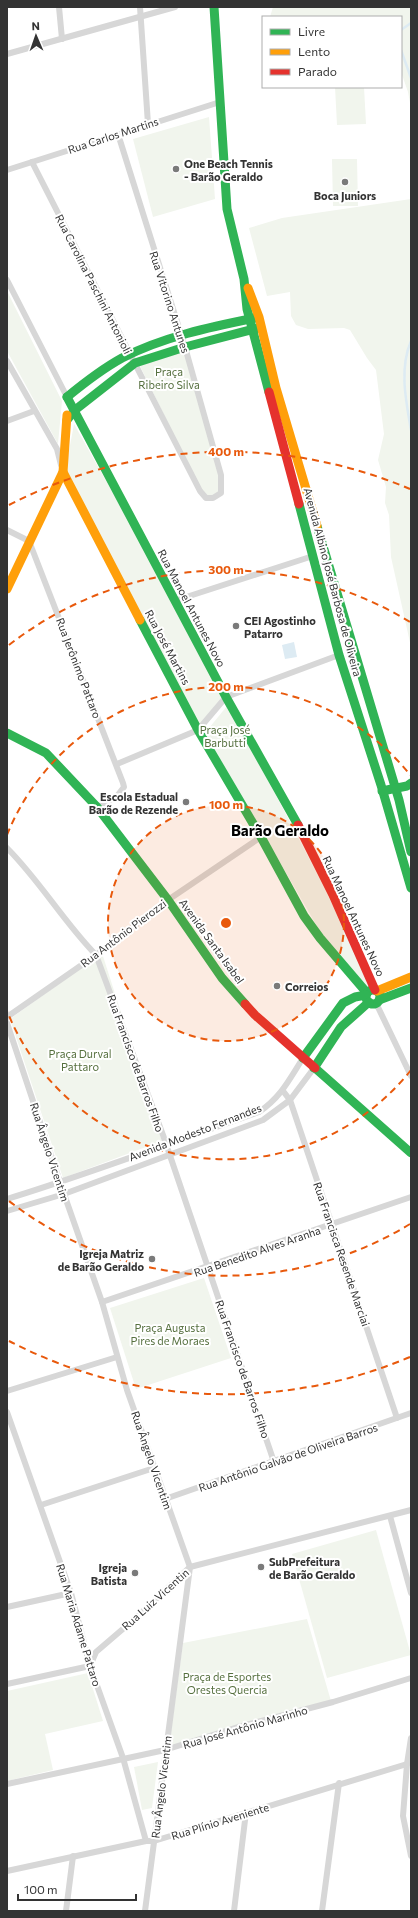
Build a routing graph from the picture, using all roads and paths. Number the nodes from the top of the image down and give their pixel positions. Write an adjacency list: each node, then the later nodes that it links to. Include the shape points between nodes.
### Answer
1 (59, 7): 6 (street)
2 (140, 7): 5 (street)
3 (175, 7): 5 (street)
4 (214, 7): 8 (street, Avenida Albino José Barbosa de Oliveira)
5 (141, 16): 6 (street); 9 (street)
6 (62, 39): 7 (street)
7 (7, 54)
8 (220, 102): 9 (street, Rua Carlos Martins); 13 (street, Avenida Albino José Barbosa de Oliveira, via 227,209)
9 (148, 124): 10 (street, Rua Carlos Martins)
10 (118, 134): 11 (street, Rua Carlos Martins); 18 (street, Rua Vitorino Antunes)
11 (32, 162): 12 (street, Rua Carlos Martins); 20 (street, Rua Carolina Paschini Antonioli)
12 (7, 170)
13 (244, 279): 15 (street, Avenida Albino José Barbosa de Oliveira); 16 (street, Avenida Albino José Barbosa de Oliveira)
14 (7, 280): 23 (street, Rua Manoel Antunes Novo)
15 (259, 317): 16 (street); 17 (street, Avenida Albino José Barbosa de Oliveira)
16 (249, 319): 17 (street, Avenida Albino José Barbosa de Oliveira); 18 (street)
17 (257, 328): 19 (street); 32 (street, Avenida Albino José Barbosa de Oliveira); 41 (street, Avenida Albino José Barbosa de Oliveira)
18 (180, 337): 19 (street, Rua Vitorino Antunes); 20 (street)
19 (185, 347): 22 (street); 29 (street, Rua Vitorino Antunes, via 222,482 221,492 212,498 206,498)
20 (130, 354): 22 (street, Rua Carolina Paschini Antonioli); 23 (street)
21 (7, 360): 25 (street, Rua José Martins)
22 (135, 363): 24 (street); 29 (street, Rua Carolina Paschini Antonioli)
23 (67, 397): 24 (street, Rua Manoel Antunes Novo); 26 (street)
24 (75, 410): 26 (street); 34 (street, Rua Manoel Antunes Novo)
25 (34, 411): 27 (street); 28 (street, Rua José Martins, via 57,449)
26 (67, 420): 28 (street)
27 (7, 421)
28 (63, 472): 31 (street); 37 (street, Rua José Martins)
29 (200, 491)
30 (7, 530): 31 (street)
31 (29, 541): 33 (street); 39 (street, Rua Jerônimo Pattaro)
32 (313, 556): 34 (street); 35 (street, Avenida Albino José Barbosa de Oliveira)
33 (7, 589)
34 (174, 601): 36 (street, Rua Manoel Antunes Novo)
35 (339, 655): 36 (street); 42 (street, Avenida Albino José Barbosa de Oliveira)
36 (226, 697): 37 (street); 54 (street, Rua Manoel Antunes Novo, via 298,825 333,896)
37 (198, 730): 39 (street); 46 (street, Rua José Martins)
38 (7, 733): 43 (street, Avenida Santa Isabel, via 46,753)
39 (117, 764): 43 (street, Rua Jerônimo Pattaro, via 124,787 117,796)
40 (410, 787): 41 (street)
41 (396, 789): 42 (street); 45 (street, Avenida Albino José Barbosa de Oliveira)
42 (382, 791): 44 (street, Avenida Albino José Barbosa de Oliveira)
43 (97, 807): 50 (street, Avenida Santa Isabel)
44 (390, 819): 45 (street); 49 (street, Avenida Albino José Barbosa de Oliveira)
45 (408, 832): 48 (street, Avenida Albino José Barbosa de Oliveira)
46 (261, 837): 50 (street, Rua Antônio Pierozzi); 54 (street, Rua José Martins, via 304,916 320,938)
47 (7, 848): 51 (street, Rua Francisco de Barros Filho)
48 (410, 848)
49 (411, 888)
50 (168, 900): 51 (street, Rua Antônio Pierozzi); 57 (street, Avenida Santa Isabel, via 222,978 255,1015)
51 (96, 954): 55 (street, Rua Antônio Pierozzi); 62 (street, Rua Francisco de Barros Filho)
52 (411, 977): 54 (street, Avenida Modesto Fernandes)
53 (411, 988): 54 (street, Avenida Modesto Fernandes)
54 (373, 996): 57 (street, Avenida Modesto Fernandes, via 355,997 343,1003); 58 (street, Avenida Modesto Fernandes, via 341,1027); 59 (street, Rua José Martins)
55 (7, 1017)
56 (7, 1022): 65 (street, Rua Ângelo Vicentim)
57 (303, 1058): 58 (street, Avenida Santa Isabel); 60 (street, Avenida Modesto Fernandes)
58 (314, 1068): 61 (street, Avenida Modesto Fernandes); 63 (street, Avenida Santa Isabel)
59 (411, 1076)
60 (283, 1091): 61 (street, Rua Francisca Resende Marciai); 62 (street, Avenida Modesto Fernandes, via 259,1112)
61 (290, 1100): 64 (street, Avenida Modesto Fernandes, via 263,1120); 70 (street, Rua Francisca Resende Marciai)
62 (166, 1144): 64 (street, Rua Francisco de Barros Filho); 65 (street, Avenida Modesto Fernandes)
63 (411, 1153)
64 (170, 1156): 66 (street, Avenida Modesto Fernandes); 71 (street, Rua Francisco de Barros Filho)
65 (60, 1183): 66 (street, Rua Ângelo Vicentim); 68 (street, Avenida Modesto Fernandes)
66 (64, 1194): 69 (street, Avenida Modesto Fernandes); 72 (street, Rua Ângelo Vicentim)
67 (411, 1197): 70 (street, Rua Benedito Alves Aranha)
68 (7, 1199)
69 (7, 1211)
70 (331, 1225): 71 (street, Rua Benedito Alves Aranha); 77 (street, Rua Francisca Resende Marciai)
71 (209, 1268): 72 (street, Rua Benedito Alves Aranha); 78 (street, Rua Francisco de Barros Filho)
72 (102, 1302): 73 (street, Rua Ângelo Vicentim)
73 (117, 1357): 74 (street); 79 (street, Rua Ângelo Vicentim)
74 (7, 1391)
75 (7, 1412): 81 (street, Rua Maria Adame Pattaro)
76 (411, 1413): 77 (street, Rua Antônio Galvão de Oliveira Barros)
77 (397, 1418): 78 (street, Rua Antônio Galvão de Oliveira Barros)
78 (274, 1462): 80 (street, Rua Antônio Galvão de Oliveira Barros)
79 (154, 1468): 80 (street, Rua Ângelo Vicentim); 81 (street)
80 (165, 1499): 84 (street, Rua Ângelo Vicentim)
81 (41, 1504): 85 (street, Rua Maria Adame Pattaro)
82 (411, 1510): 83 (street, Rua Luiz Vicentin)
83 (390, 1516): 84 (street, Rua Luiz Vicentin); 86 (street)
84 (190, 1567): 88 (street, Rua Luiz Vicentin, via 96,1652); 92 (street, Rua Ângelo Vicentim)
85 (71, 1593): 87 (street); 88 (street, Rua Maria Adame Pattaro)
86 (411, 1593)
87 (7, 1607)
88 (90, 1666): 90 (street); 93 (street, Rua Maria Adame Pattaro)
89 (411, 1678): 92 (street, Rua José Antônio Marinho)
90 (7, 1684)
91 (411, 1738): 94 (street)
92 (165, 1750): 93 (street, Rua José Antônio Marinho); 99 (street, Rua Ângelo Vicentim)
93 (123, 1758): 96 (street, Rua José Antônio Marinho); 98 (street, Rua Maria Adame Pattaro)
94 (407, 1764): 95 (street, Rua Plínio Aveniente); 101 (street, via 403,1816)
95 (339, 1783): 97 (street, Rua Plínio Aveniente); 106 (street)
96 (7, 1784)
97 (246, 1812): 99 (street, Rua Plínio Aveniente); 105 (street)
98 (146, 1840): 99 (street, Rua Plínio Aveniente); 100 (street, Rua Plínio Aveniente)
99 (154, 1841): 104 (street, Rua Ângelo Vicentim)
100 (73, 1856): 102 (street, Rua Plínio Aveniente); 103 (street)
101 (411, 1856)
102 (7, 1871)
103 (66, 1911)
104 (145, 1911)
105 (234, 1911)
106 (322, 1911)

